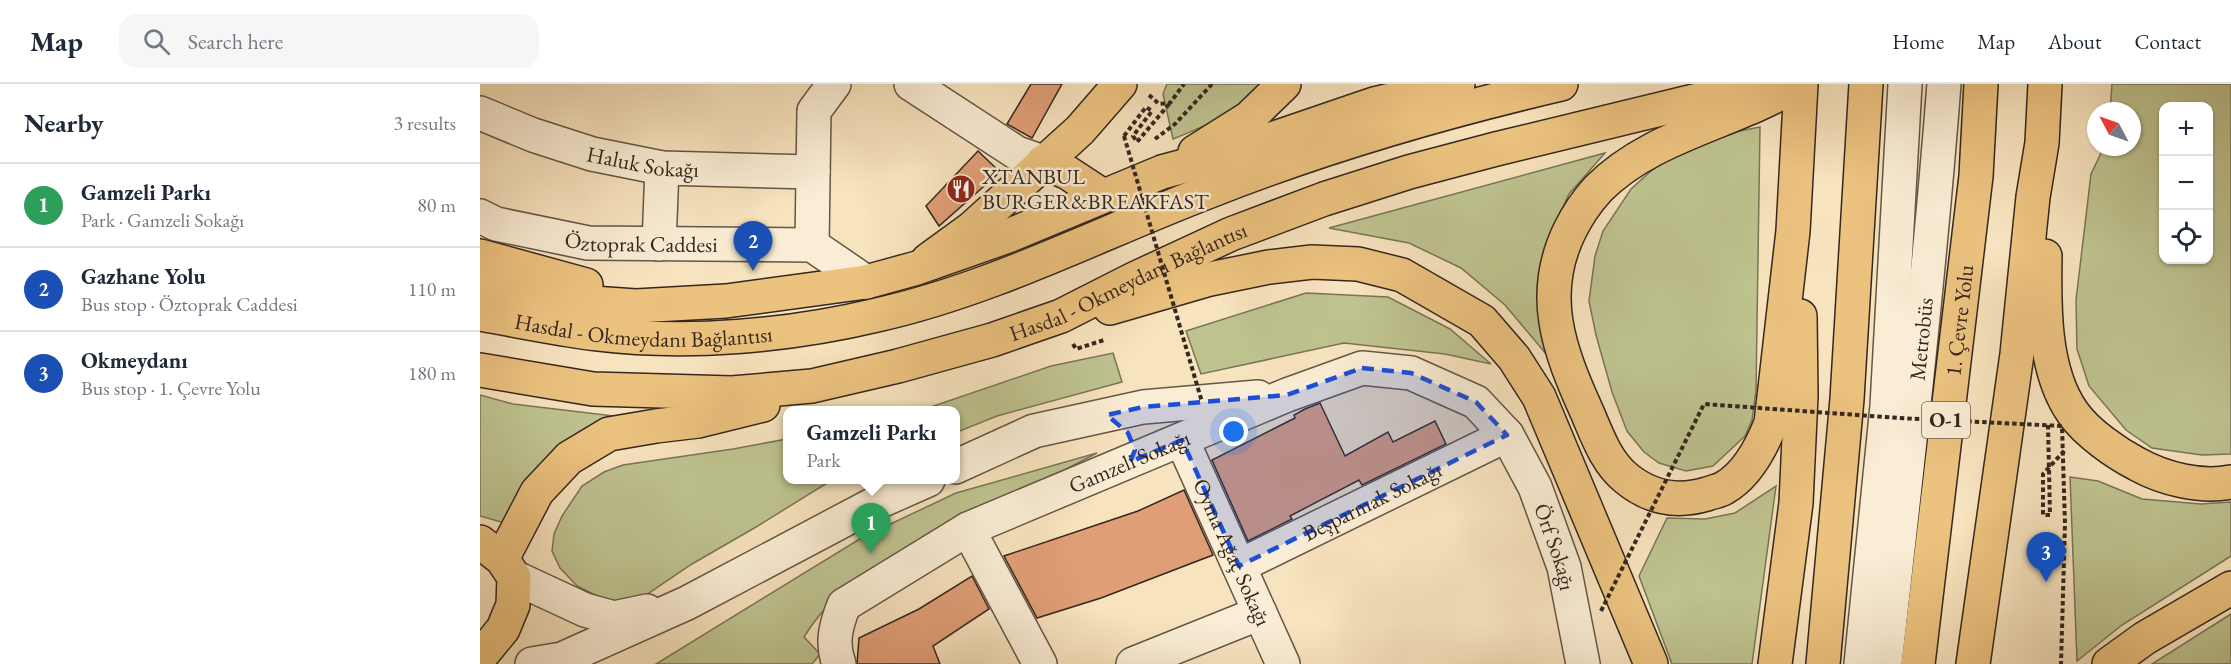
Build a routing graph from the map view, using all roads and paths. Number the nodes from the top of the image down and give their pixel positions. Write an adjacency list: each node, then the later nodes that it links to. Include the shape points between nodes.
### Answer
1 (834, 84): 23 (street, via 814,111)
2 (911, 84): 21 (street, via 1017,153)
3 (1184, 84): 16 (path)
4 (1212, 84): 19 (path)
5 (1284, 84): 19 (main road, via 1249,118)
6 (1458, 84): 19 (main road, via 1374,105 1225,155)
7 (1561, 84): 34 (main road, Hasdal - Okmeydanı Bağlantısı, via 1362,136 1209,191 1036,263 952,294 877,315 752,335 675,338 600,334)
8 (1764, 84): 35 (main road, Hasdal - Okmeydanı Bağlantısı, via 1442,164 1324,199 1231,234)
9 (1799, 84): 26 (main road); 26 (main road, via 1631,161 1597,190 1576,218 1559,252 1553,286 1554,320 1563,353 1610,461 1644,490 1683,500 1724,488 1744,470 1763,444 1775,399)
10 (1866, 84): 67 (main road, via 1847,399)
11 (1905, 84): 68 (street, Metrobüs, via 1887,406)
12 (1944, 84): 69 (street, Metrobüs, via 1906,494)
13 (1981, 84): 70 (main road, 1. Çevre Yolu / O-1, via 1976,176)
14 (2045, 84): 18 (main road)
15 (1133, 85): 16 (path, via 1159,104); 21 (main road, via 1080,130)
16 (1170, 103): 20 (path, bridge, via 1137,142 1133,136 1152,111 1146,107 1124,136)
17 (480, 113): 22 (street, Haluk Sokağı, via 592,154)
18 (2042, 143): 42 (main road, via 2046,326 2061,390); 71 (main road)
19 (1150, 156): 20 (path); 24 (main road)
20 (1130, 157): 39 (path, bridge)
21 (1055, 167): 24 (main road); 30 (main road)
22 (662, 168): 23 (street, Haluk Sokağı); 27 (street)
23 (813, 172): 28 (street)
24 (1103, 196): 30 (main road, via 1008,236)
25 (480, 216): 27 (street, Öztoprak Caddesi, via 496,224 588,243)
26 (1793, 231): 66 (main road, via 1801,396 1796,502)
27 (659, 244): 28 (street, Öztoprak Caddesi)
28 (812, 245): 31 (street)
29 (480, 256): 33 (main road, via 610,291)
30 (917, 268): 31 (main road)
31 (866, 282): 33 (main road)
32 (480, 285): 33 (main road, via 579,302)
33 (691, 304)
34 (480, 314)
35 (1061, 316): 37 (main road, Hasdal - Okmeydanı Bağlantısı, via 992,340); 65 (main road, via 1112,308 1210,279 1312,262 1358,264 1402,275 1444,297 1482,321 1514,358 1539,397)
36 (480, 370): 37 (main road, Hasdal - Okmeydanı Bağlantısı, via 593,389 732,393)
37 (812, 386): 50 (main road, via 749,410 609,434 570,458 537,492)
38 (1287, 395): 39 (street); 43 (street, Gamzeli Sokağı, via 1362,368 1411,373 1476,402); 44 (street, Gamzeli Sokağı)
39 (1202, 402): 40 (street, via 1143,407)
40 (1107, 415): 45 (street, via 1128,433 1136,450); 46 (street, via 1034,431)
41 (2048, 425): 42 (path, bridge, via 2050,515 2043,514 2043,474 2067,448); 54 (path, bridge, via 1704,404); 72 (path, bridge, via 2062,426 2066,524)
42 (2084, 425): 47 (main road, via 2120,455 2153,473 2183,481)
43 (1507, 435): 51 (street, Beşparmak Sokağı); 64 (street, Örf Sokağı, via 1535,487 1564,567)
44 (1182, 440): 45 (street, Gamzeli Sokağı); 51 (street, Oyma Ağaç Sokağı)
45 (1130, 462): 49 (street, Gamzeli Sokağı)
46 (960, 465)
47 (2231, 482)
48 (919, 484): 53 (street)
49 (968, 529): 60 (street, Gamzeli Sokağı, via 844,605 835,627); 61 (street)
50 (498, 560): 53 (street, via 585,610 614,618); 56 (main road, via 513,605 503,629)
51 (1239, 566): 55 (street, Oyma Ağaç Sokağı)
52 (2231, 588): 73 (main road, via 2145,638)
53 (687, 603): 59 (street, via 562,659)
54 (1601, 611)
55 (1260, 613): 62 (street); 63 (street, Oyma Ağaç Sokağı)
56 (480, 657)
57 (480, 662): 58 (street)
58 (489, 664)
59 (532, 664)
60 (838, 664)
61 (1040, 664)
62 (1133, 664)
63 (1283, 664)
64 (1583, 664)
65 (1651, 664)
66 (1775, 664)
67 (1823, 664)
68 (1862, 664)
69 (1885, 664)
70 (1918, 664)
71 (1973, 664)
72 (2061, 664)
73 (2109, 664)

